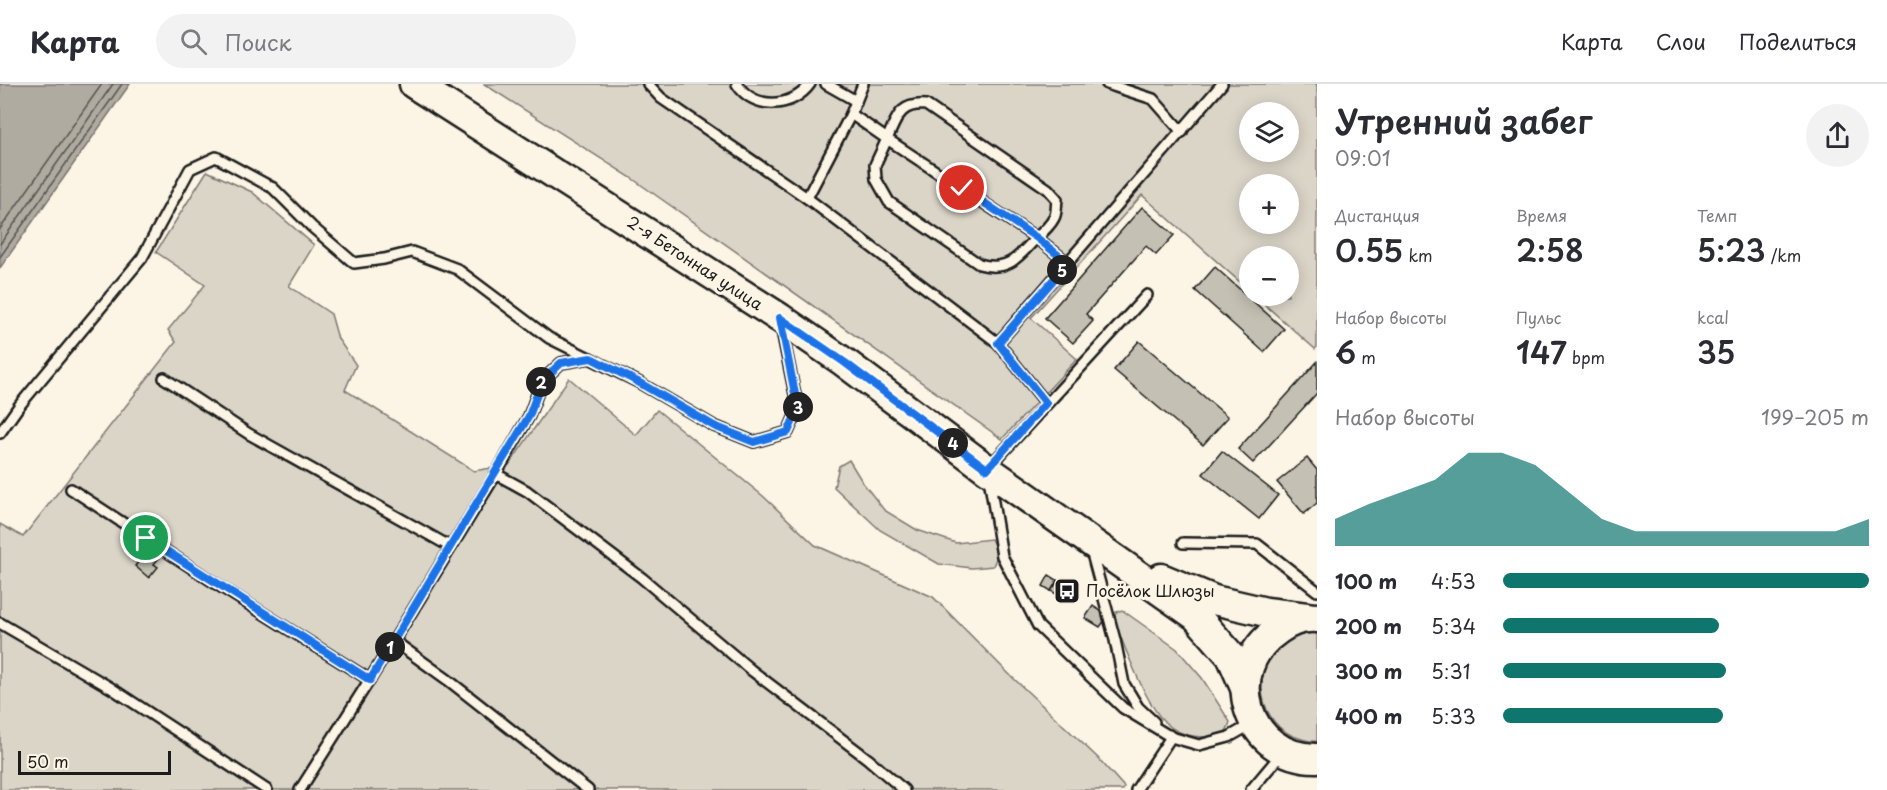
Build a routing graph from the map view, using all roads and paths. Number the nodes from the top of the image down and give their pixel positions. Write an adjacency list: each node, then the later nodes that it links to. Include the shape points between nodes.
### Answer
1 (414, 84): 17 (main road, 2-я Бетонная улица)
2 (646, 84): 13 (lane)
3 (737, 84): 4 (lane, via 755,100 772,104 789,101)
4 (810, 84)
5 (826, 84): 9 (lane)
6 (863, 84): 9 (lane)
7 (1107, 84): 11 (lane, via 1153,99)
8 (1222, 84): 11 (lane)
9 (856, 101): 10 (lane)
10 (851, 114): 12 (lane); 13 (lane)
11 (1182, 132): 15 (lane)
12 (888, 139): 14 (lane); 14 (lane, via 875,165 876,179 889,202 979,264 1004,266 1017,259); 14 (lane, via 899,112 912,104 926,105 1057,199 1056,216)
13 (807, 198): 18 (lane)
14 (1037, 238): 15 (lane)
15 (1068, 263): 18 (lane)
16 (1147, 295): 21 (lane)
17 (780, 318): 19 (lane, via 798,409 788,432 754,442 714,426); 23 (main road, 2-я Бетонная улица)
18 (998, 343): 21 (lane)
19 (591, 358): 22 (lane, via 549,338 457,269 412,252 354,263 273,188 216,157 190,169 142,258); 24 (lane, via 561,363 542,381 529,416)
20 (164, 378): 28 (lane, via 249,434)
21 (1046, 403): 23 (lane)
22 (0, 433)
23 (987, 469): 26 (main road, 2-я Бетонная улица); 37 (lane, via 1002,556 1038,626 1123,708)
24 (495, 474): 28 (lane); 42 (lane, via 527,491 642,578)
25 (71, 489): 34 (lane)
26 (1088, 539): 29 (main road, 2-я Бетонная улица); 37 (lane, via 1124,684 1137,707)
27 (1183, 543): 30 (lane, via 1257,544)
28 (451, 547): 33 (lane)
29 (1115, 559): 31 (main road, 2-я Бетонная улица, via 1214,600); 35 (main road, 2-я Бетонная улица, via 1196,616 1231,656)
30 (1315, 586)
31 (1314, 618): 35 (main road, via 1287,623 1268,636 1254,654)
32 (0, 623): 39 (lane, via 111,688)
33 (394, 641): 34 (lane); 41 (lane)
34 (370, 680): 40 (lane)
35 (1245, 688): 36 (main road, 2-я Бетонная улица)
36 (1254, 722): 37 (lane, via 1229,737 1199,745); 38 (main road, via 1265,738)
37 (1171, 737): 43 (lane)
38 (1306, 757): 44 (lane)
39 (267, 790)
40 (300, 790)
41 (588, 790)
42 (904, 790)
43 (1136, 790)
44 (1251, 790)

